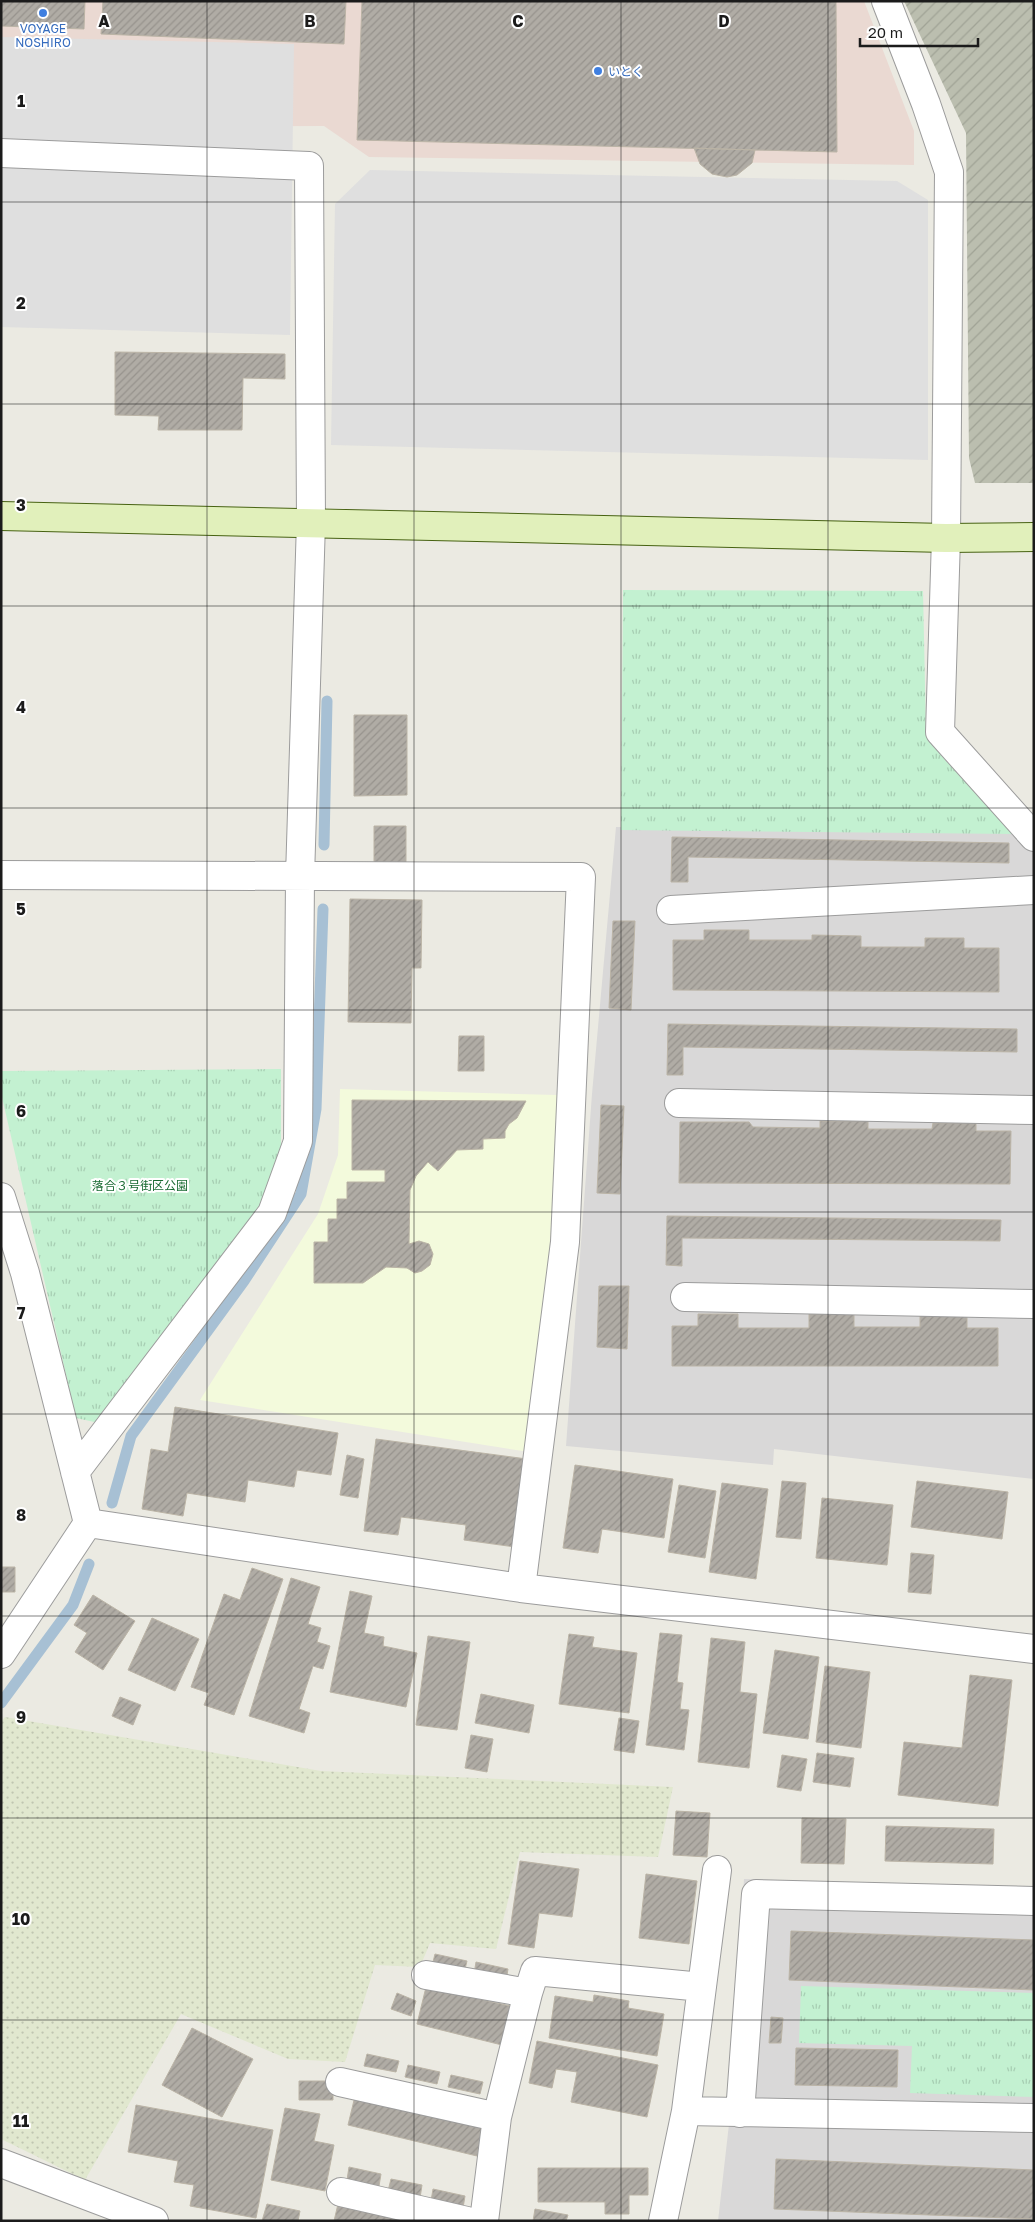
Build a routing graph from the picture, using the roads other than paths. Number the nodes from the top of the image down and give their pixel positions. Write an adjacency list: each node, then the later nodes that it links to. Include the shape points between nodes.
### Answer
1 (886, 1): 6 (street, via 949,172)
2 (1, 153): 4 (street, via 309,166)
3 (1, 516): 4 (street)
4 (311, 522): 6 (street); 9 (street)
5 (1034, 537): 6 (street)
6 (946, 538): 7 (street, via 940,732)
7 (1034, 838)
8 (1, 875): 9 (street)
9 (300, 876): 18 (street, via 298,1141 272,1213); 20 (street, via 581,877 565,1242)
10 (1034, 890): 11 (street)
11 (671, 910)
12 (679, 1103): 13 (street)
13 (1034, 1110)
14 (1, 1197): 15 (street)
15 (13, 1273): 18 (street)
16 (685, 1298): 17 (street)
17 (1034, 1304)
18 (75, 1472): 19 (street)
19 (88, 1523): 20 (street); 22 (street)
20 (521, 1588): 21 (street)
21 (1034, 1649)
22 (1, 1654)
23 (717, 1870): 26 (street)
24 (1034, 1901): 30 (street, via 756,1894)
25 (426, 1975): 27 (street)
26 (702, 1987): 27 (street, via 536,1971); 29 (street)
27 (528, 1992): 31 (street)
28 (340, 2082): 31 (street)
29 (686, 2111): 30 (street); 38 (street)
30 (740, 2113): 32 (street)
31 (497, 2117): 37 (street)
32 (1034, 2118)
33 (1, 2163): 35 (street)
34 (341, 2192): 36 (street)
35 (154, 2221)
36 (467, 2221)
37 (484, 2221)
38 (663, 2221)

